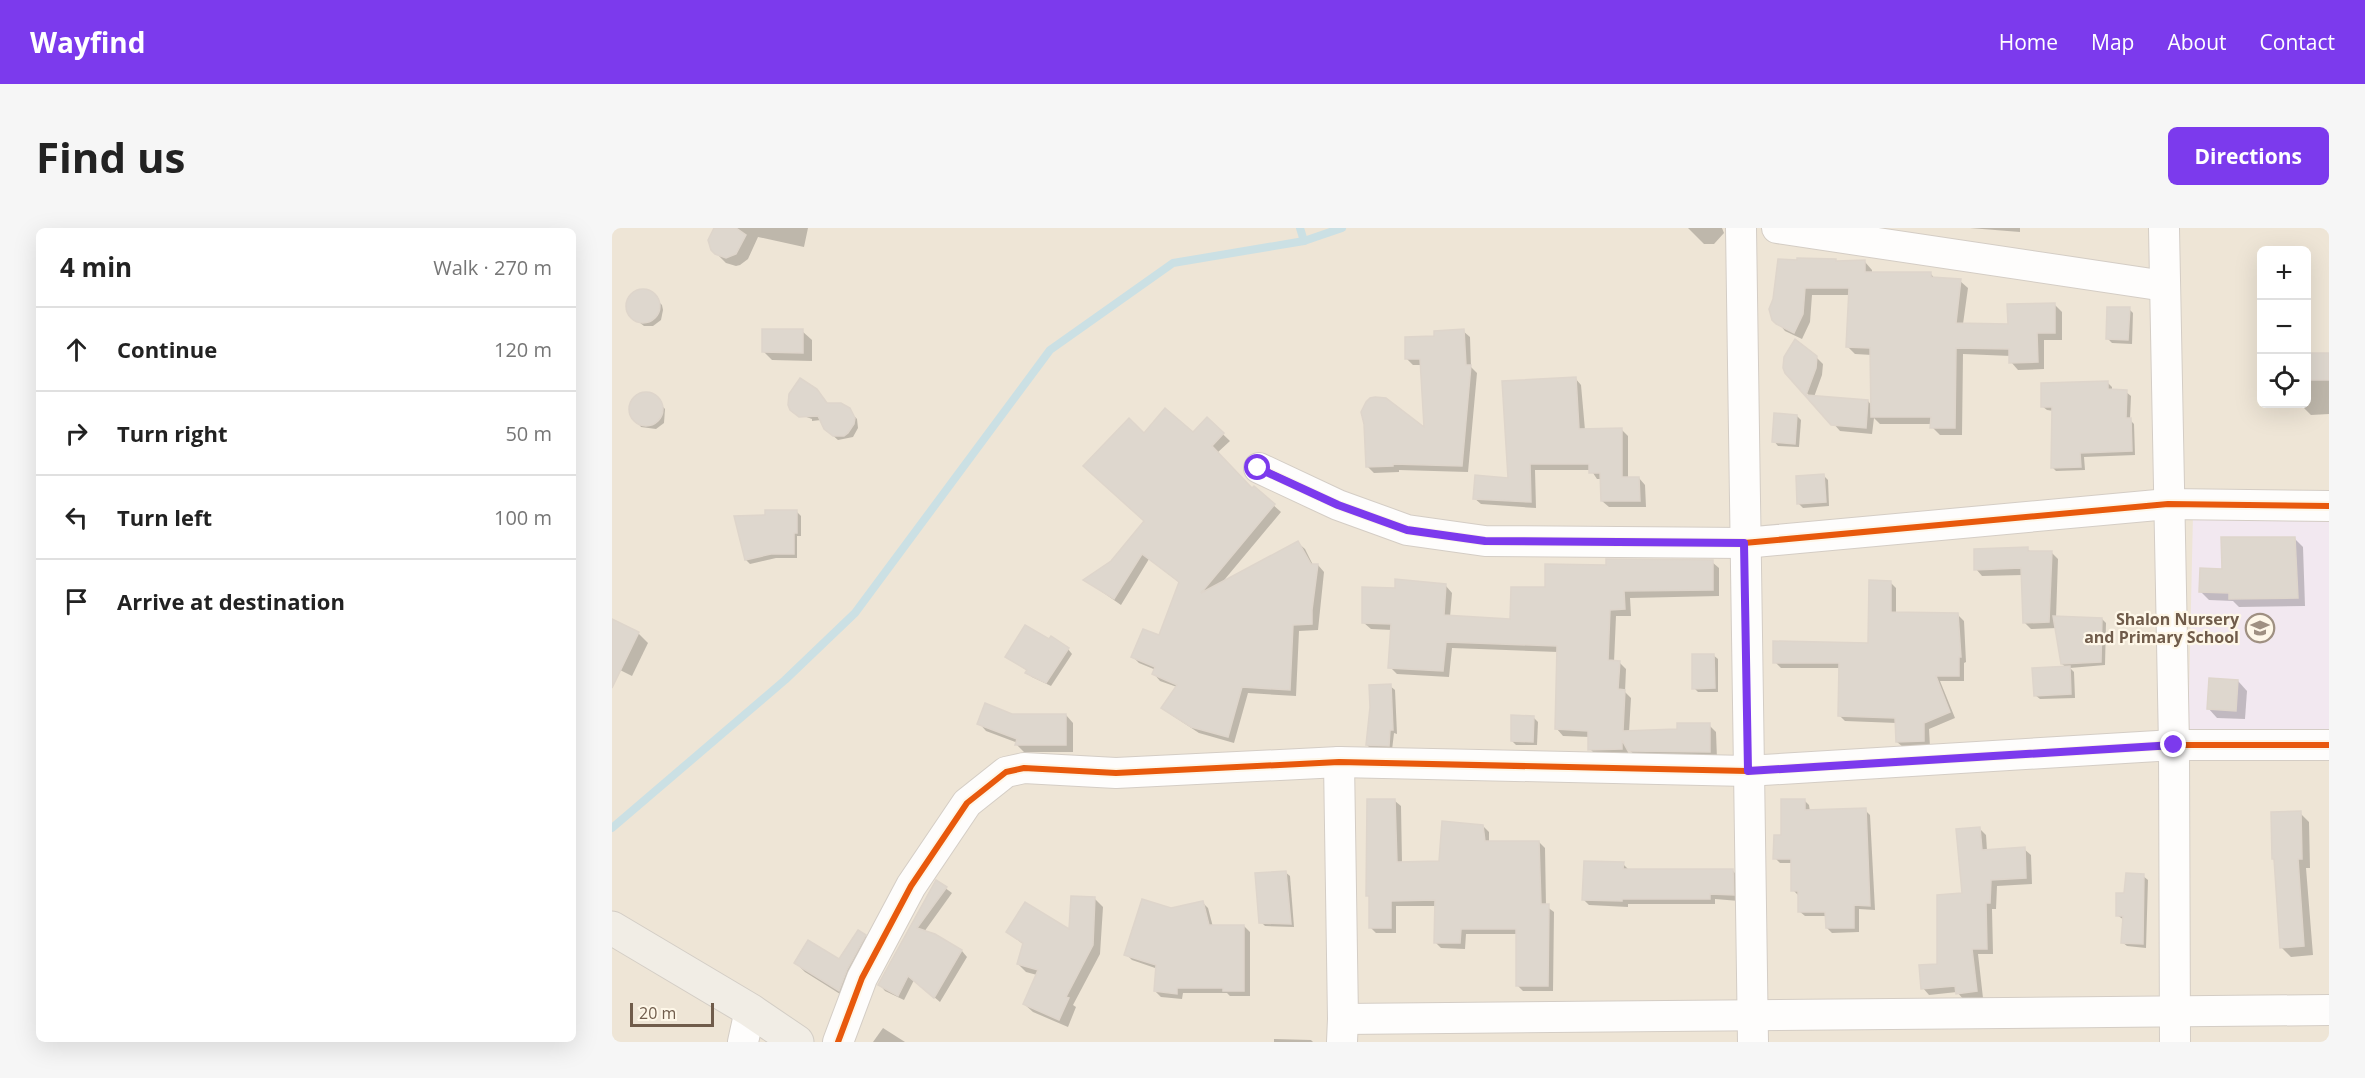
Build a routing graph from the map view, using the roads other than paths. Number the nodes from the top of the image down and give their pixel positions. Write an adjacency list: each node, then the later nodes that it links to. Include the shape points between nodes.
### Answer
1 (1741, 228): 8 (street)
2 (1777, 228): 4 (street)
3 (2164, 228): 4 (street)
4 (2165, 286): 6 (street)
5 (1258, 468): 8 (street, via 1338,505 1407,530 1485,541)
6 (2168, 504): 7 (street); 8 (street); 9 (street)
7 (2329, 506)
8 (1744, 543): 12 (street)
9 (2174, 745): 10 (street); 12 (street); 16 (street)
10 (2329, 745)
11 (1339, 762): 12 (street); 18 (street); 21 (street, via 1127,772 1024,768 1005,772 967,803 911,886 862,978)
12 (1748, 771): 17 (street)
13 (612, 928): 14 (main road)
14 (750, 1010): 19 (street); 20 (main road)
15 (2329, 1010): 16 (street)
16 (2174, 1012): 17 (street); 22 (street)
17 (1753, 1029): 18 (street)
18 (1342, 1031)
19 (743, 1042)
20 (797, 1042)
21 (838, 1042)
22 (2175, 1042)

